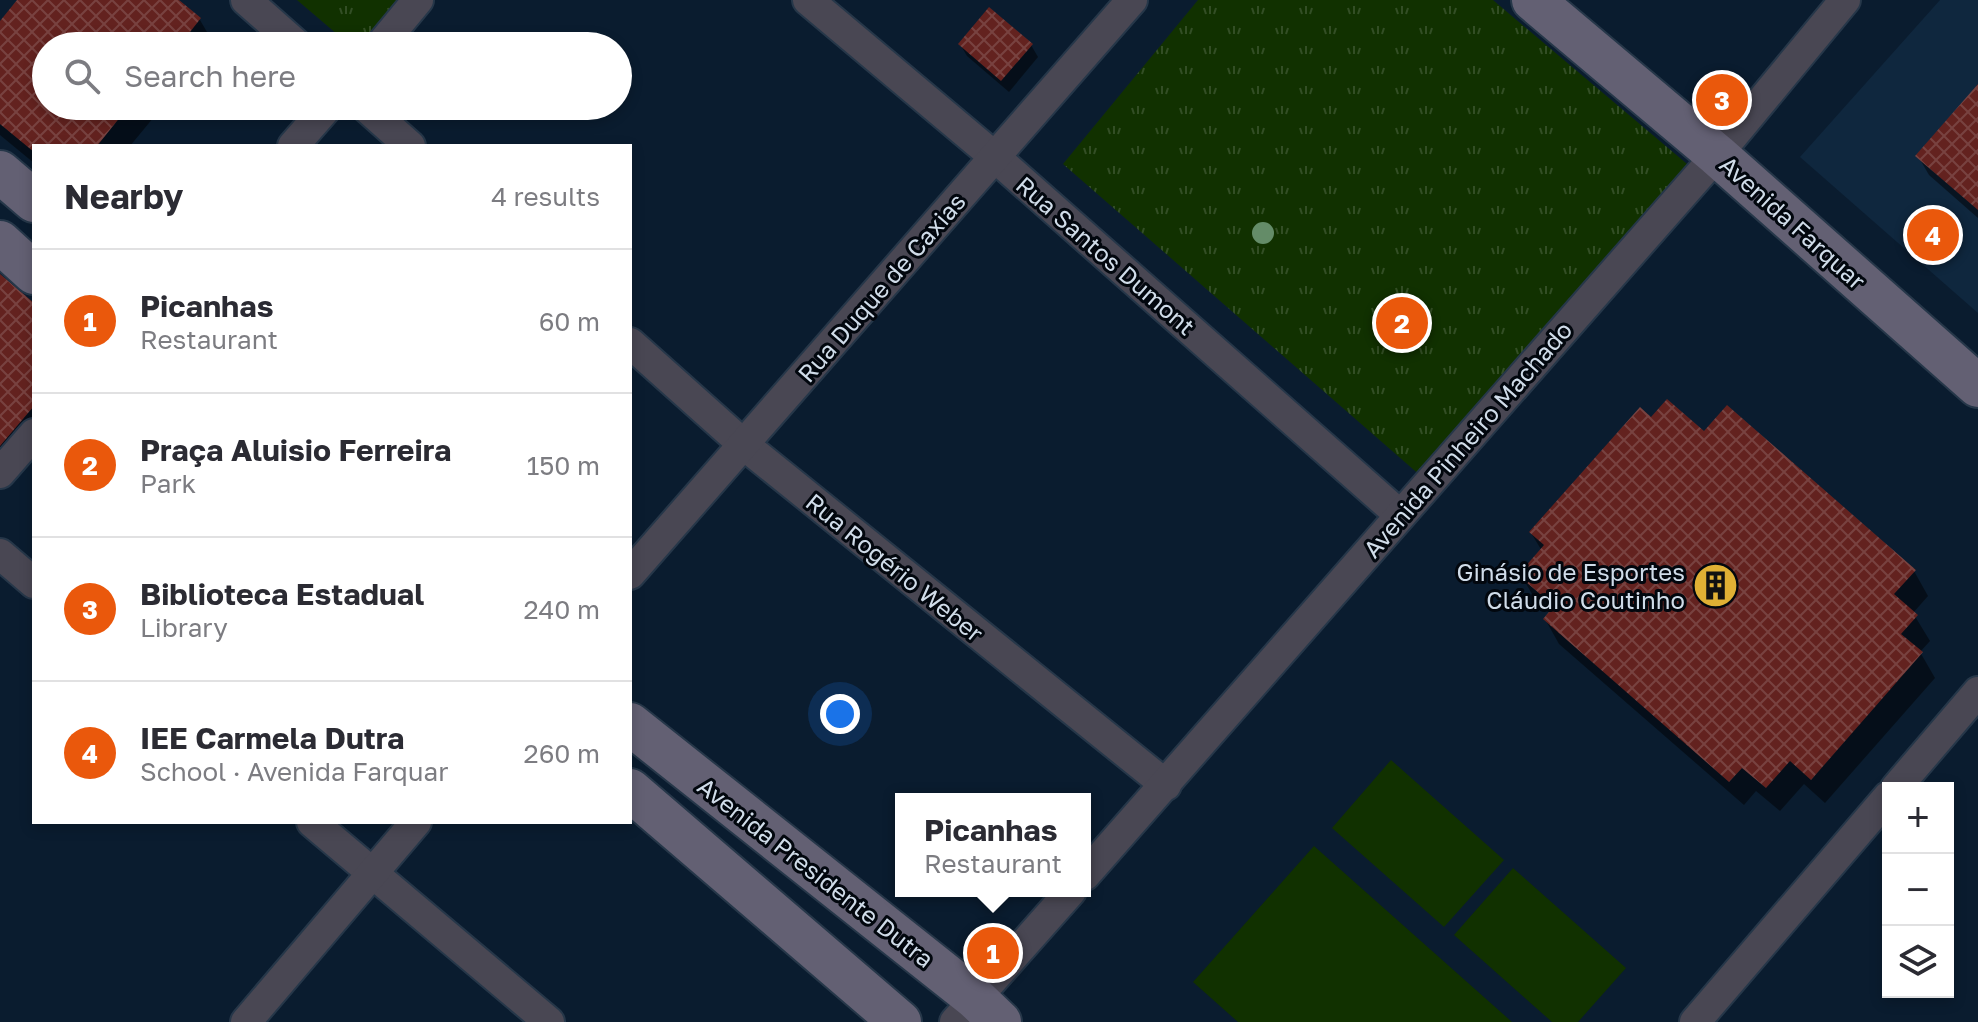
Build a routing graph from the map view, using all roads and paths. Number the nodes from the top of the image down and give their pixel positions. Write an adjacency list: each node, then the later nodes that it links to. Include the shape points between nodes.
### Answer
1 (246, 0): 7 (street)
2 (418, 0): 8 (street)
3 (808, 0): 14 (street, Rua Santos Dumont)
4 (1132, 0): 14 (street, Rua Duque de Caxias)
5 (1533, 0): 13 (street, Avenida Farquar)
6 (1845, 0): 13 (street, Avenida Pinheiro Machado)
7 (282, 32)
8 (392, 32)
9 (316, 120): 11 (street)
10 (381, 120): 12 (street)
11 (295, 144)
12 (408, 144)
13 (1717, 155): 20 (street, Avenida Farquar); 24 (street, Avenida Pinheiro Machado)
14 (996, 158): 22 (street, Rua Duque de Caxias); 24 (street, Rua Santos Dumont)
15 (0, 172): 16 (street)
16 (32, 199)
17 (0, 242): 18 (street)
18 (32, 271)
19 (632, 345): 22 (street, Rua Rogério Weber)
20 (1978, 386)
21 (32, 436): 23 (street)
22 (743, 444): 26 (street, Rua Duque de Caxias); 31 (street, Rua Rogério Weber)
23 (0, 473)
24 (1400, 515): 31 (street, Avenida Pinheiro Machado)
25 (0, 554): 27 (street)
26 (632, 572)
27 (32, 581)
28 (1978, 692): 30 (street)
29 (632, 726): 39 (street, Avenida Presidente Dutra)
30 (1901, 782)
31 (1166, 785): 36 (street, Avenida Pinheiro Machado)
32 (632, 792): 42 (street)
33 (1882, 804): 43 (street)
34 (314, 824): 37 (street)
35 (414, 824): 37 (street)
36 (1091, 868)
37 (372, 874): 40 (street); 41 (street)
38 (1066, 897): 39 (street)
39 (977, 1014)
40 (246, 1022)
41 (549, 1022)
42 (900, 1022)
43 (1695, 1022)

